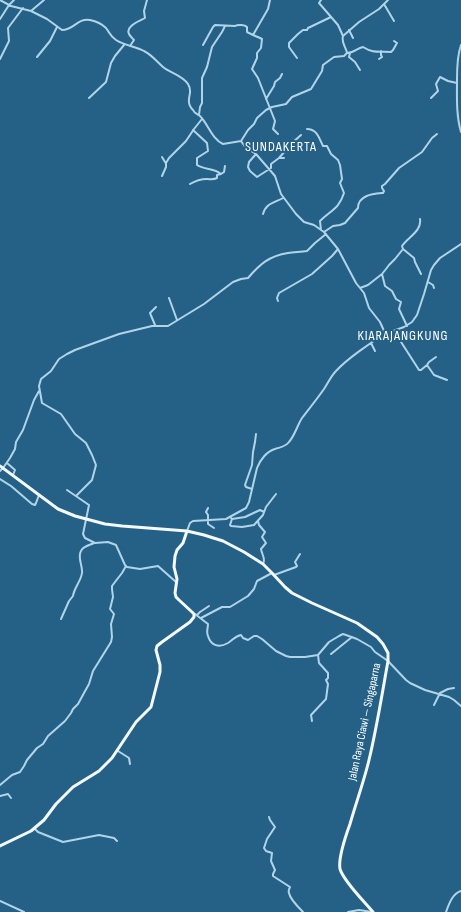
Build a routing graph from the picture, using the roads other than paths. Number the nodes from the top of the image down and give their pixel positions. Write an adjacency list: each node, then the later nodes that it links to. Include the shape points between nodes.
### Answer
1 (0, 0): 9 (street)
2 (14, 0): 9 (street)
3 (44, 0): 11 (street)
4 (147, 0): 25 (street, via 145,18 128,30 134,39)
5 (270, 0): 18 (street, via 268,9)
6 (321, 0): 12 (street, via 319,3)
7 (388, 0): 8 (street)
8 (384, 4): 14 (street); 17 (street)
9 (8, 5): 10 (street); 13 (street)
10 (23, 8): 11 (street); 31 (street, via 8,28 9,42)
11 (31, 11): 16 (street)
12 (331, 17): 19 (street); 29 (street, via 303,30 289,43 289,47)
13 (0, 18)
14 (394, 21)
15 (225, 26): 18 (street, via 245,26 247,32); 23 (street, via 213,26); 39 (street, via 212,47 203,77)
16 (57, 27): 22 (street, via 64,30 81,20 93,21 105,27 111,36); 28 (street)
17 (349, 30): 19 (street); 20 (street)
18 (253, 35): 37 (street, via 262,39 252,70)
19 (343, 36): 27 (street, via 342,42)
20 (353, 38)
21 (394, 41): 26 (street, via 397,43 392,52)
22 (124, 45): 25 (street); 35 (street, via 109,68 106,83)
23 (203, 45)
24 (461, 45): 34 (street)
25 (130, 46): 39 (street, via 145,51 163,67 186,81 190,91 189,102)
26 (381, 51): 27 (street, via 375,52 360,47); 30 (street, via 382,57)
27 (348, 53): 32 (street); 38 (street, via 323,65 311,90 292,97 286,104)
28 (37, 57)
29 (298, 58)
30 (379, 59)
31 (0, 60)
32 (360, 70)
33 (282, 74): 37 (street)
34 (457, 83): 36 (street, via 440,77 436,84 438,91); 43 (street, via 456,99)
35 (89, 98)
36 (430, 98)
37 (266, 99): 38 (street)
38 (270, 108): 44 (street, via 275,121 273,129); 47 (street, via 257,118)
39 (199, 115): 40 (street)
40 (202, 119): 42 (street); 47 (street, via 221,143)
41 (307, 129): 61 (street, via 318,134 323,146 327,146 339,162 342,178 340,183 344,193 335,208 320,221)
42 (193, 130): 52 (street); 55 (street, via 207,143 208,151 197,159 197,165)
43 (461, 132)
44 (278, 134)
45 (437, 134): 62 (street, via 422,152 399,168 382,186 383,194 365,197 346,222 333,226)
46 (301, 135): 50 (street)
47 (241, 141): 48 (street, via 246,148)
48 (256, 154): 54 (street); 54 (street, via 248,164 250,171 257,177)
49 (162, 157): 52 (street)
50 (279, 158): 51 (street); 54 (street)
51 (284, 158)
52 (166, 163): 56 (street)
53 (225, 166): 55 (street)
54 (269, 169): 58 (street, via 276,177)
55 (221, 174): 57 (street, via 217,178)
56 (162, 176)
57 (190, 184)
58 (283, 198): 59 (street, via 267,206); 61 (street, via 304,222)
59 (263, 214)
60 (420, 219): 65 (street, via 420,225 402,244)
61 (321, 230): 62 (street)
62 (325, 233): 64 (street); 74 (street, via 307,252 288,253 267,260 248,278 233,282)
63 (461, 244): 68 (street, via 436,262)
64 (338, 249): 69 (street); 72 (street, via 312,274 279,293)
65 (403, 249): 66 (street); 67 (street, via 414,258)
66 (382, 274): 69 (street); 76 (street, via 385,286 401,302 399,309)
67 (421, 274)
68 (428, 282): 70 (street); 76 (street, via 415,319)
69 (360, 288): 78 (street)
70 (434, 288)
71 (169, 298): 74 (street)
72 (278, 301)
73 (156, 306): 75 (street, via 150,313)
74 (177, 320): 75 (street, via 167,326)
75 (155, 326): 84 (street, via 119,334 67,354 41,379)
76 (407, 326): 77 (street)
77 (394, 331): 78 (street); 82 (street, via 419,370)
78 (385, 334): 79 (street)
79 (371, 343): 80 (street); 92 (street, via 340,366 301,420 288,444 271,450 259,464)
80 (375, 350)
81 (436, 356): 82 (street)
82 (427, 365): 83 (street, via 435,376)
83 (447, 380)
84 (39, 390): 86 (street); 96 (street, via 42,403 62,415 75,434 86,443 96,466 93,479)
85 (256, 434): 92 (street, via 252,464 245,485)
86 (7, 463): 87 (street); 88 (street, via 15,470)
87 (1, 468): 88 (main road, Jalan Raya Ciawi — Singaparna)
88 (12, 475): 94 (main road, Jalan Raya Ciawi — Singaparna)
89 (0, 478): 90 (street)
90 (3, 481): 91 (street); 94 (street, via 32,504 36,504)
91 (0, 484)
92 (252, 489): 99 (street, via 248,506)
93 (68, 490): 96 (street)
94 (39, 494): 100 (main road, Jalan Raya Ciawi — Singaparna, via 61,510)
95 (276, 494): 98 (street)
96 (76, 496): 100 (street, via 89,505)
97 (208, 508): 101 (street)
98 (264, 512): 99 (street, via 260,510 245,517); 102 (street)
99 (231, 518): 101 (street); 102 (street, via 232,526 254,525)
100 (86, 519): 104 (main road, Jalan Raya Ciawi — Singaparna, via 127,527); 105 (street, via 83,535)
101 (207, 520): 103 (street); 104 (street, via 193,521)
102 (258, 521): 107 (street, via 266,543 261,549 265,562)
103 (214, 528)
104 (187, 531): 107 (main road, Jalan Raya Ciawi — Singaparna, via 223,541); 110 (main road, via 175,556)
105 (94, 543): 108 (street, via 108,542 116,545); 114 (street, via 82,548 81,577)
106 (300, 554): 109 (street, via 295,562 296,567)
107 (263, 564): 109 (main road, Jalan Raya Ciawi — Singaparna)
108 (126, 566): 110 (street, via 140,569 158,566); 126 (street, via 112,588 110,609 114,614 111,641 93,671 78,704 72,709 66,721 37,748 20,772)
109 (273, 574): 113 (street, via 257,581 248,596 230,607 222,607); 118 (main road, Jalan Raya Ciawi — Singaparna, via 286,588 312,604 357,623 377,637 388,654)
110 (177, 583): 112 (main road, via 176,597)
111 (209, 606): 112 (street)
112 (195, 614): 113 (street); 124 (main road, via 192,620 157,646 160,672 152,706 136,722)
113 (201, 618): 116 (street, via 208,624 208,638 217,646 241,635 248,640 256,636 286,656 305,658)
114 (61, 619)
115 (352, 637): 116 (street, via 341,635 329,642); 117 (street); 118 (street)
116 (318, 654): 123 (street, via 318,661 328,672 328,684 325,699 311,714)
117 (331, 654)
118 (388, 661): 120 (street, via 408,682); 138 (main road, Jalan Raya Ciawi — Singaparna, via 369,760 344,842 340,865 345,878)
119 (454, 688): 120 (street)
120 (438, 694): 121 (street); 122 (street, via 449,697)
121 (434, 705)
122 (461, 706)
123 (312, 721)
124 (118, 751): 125 (street, via 129,758); 130 (main road, via 99,771 73,787)
125 (130, 764)
126 (0, 785)
127 (0, 796): 128 (street, via 8,794)
128 (11, 798)
129 (269, 817): 136 (street, via 275,827 264,848 272,853 271,861 275,870 273,876 290,887 289,894)
130 (34, 828): 131 (street, via 63,842 99,835); 132 (main road)
131 (117, 841)
132 (0, 846)
133 (461, 891): 139 (street, via 454,896)
134 (0, 901): 135 (street)
135 (24, 912)
136 (303, 912)
137 (348, 912): 138 (street)
138 (373, 912)
139 (446, 912)

